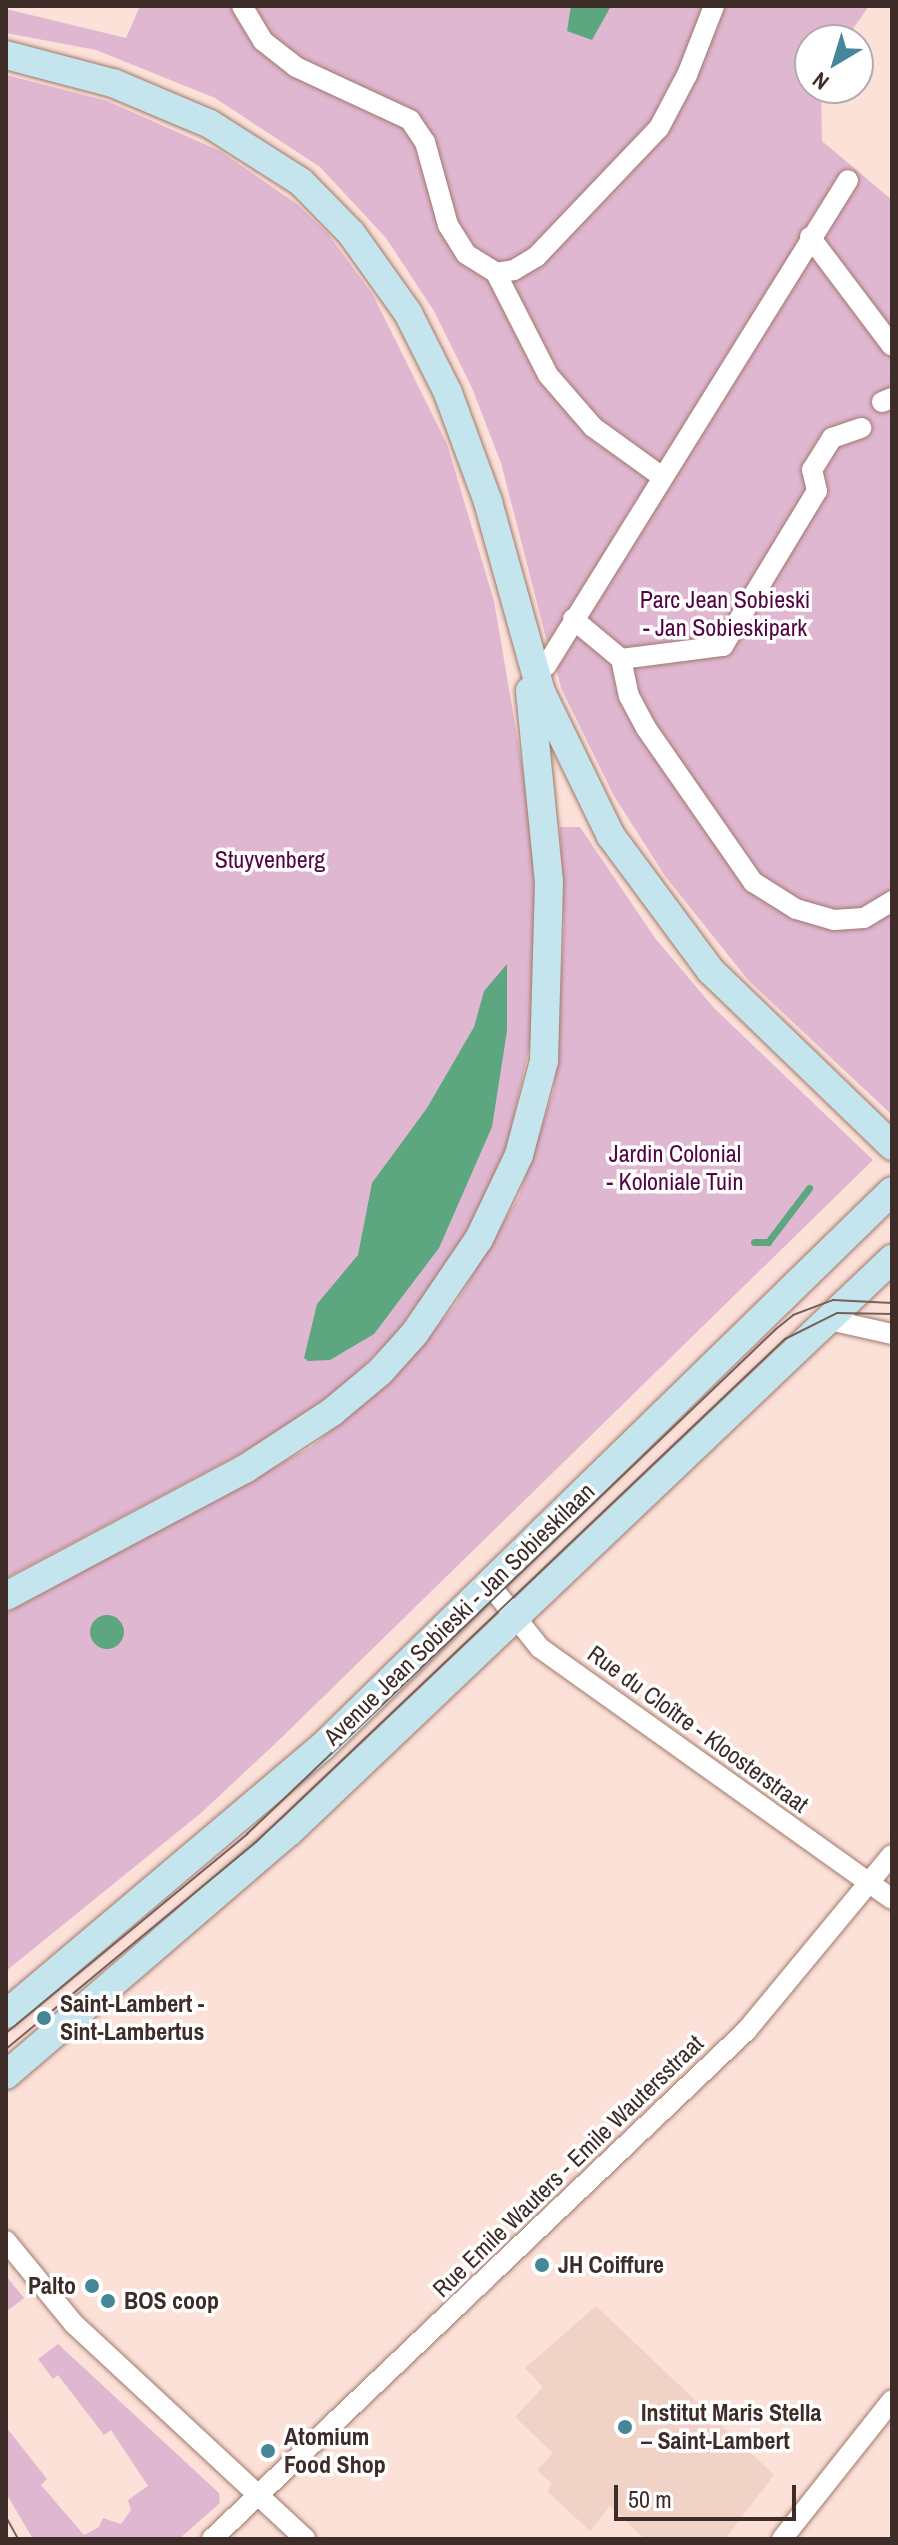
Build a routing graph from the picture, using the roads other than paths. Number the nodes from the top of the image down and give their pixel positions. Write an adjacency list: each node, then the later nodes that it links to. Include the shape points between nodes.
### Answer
1 (242, 6): 6 (street, via 263,41 296,67 410,120 425,142 448,225 466,254)
2 (714, 6): 6 (street, via 659,128 536,257)
3 (6, 55): 11 (street, via 113,83 210,124 285,171 340,219 408,313 453,404 492,516)
4 (848, 180): 5 (street)
5 (810, 237): 7 (street); 9 (street)
6 (496, 273): 9 (street, via 548,375 593,427)
7 (892, 346)
8 (861, 428): 12 (street, via 832,438 812,470 817,491 723,646)
9 (661, 476): 10 (street)
10 (573, 619): 12 (street); 13 (street)
11 (524, 643): 15 (street, via 581,781 664,913 762,1025); 21 (street, via 545,809 547,1028 535,1104 483,1232 415,1333 380,1372 332,1412 245,1469)
12 (621, 659): 14 (street, via 629,696 646,728 753,882 796,909 834,920 864,918)
13 (546, 666)
14 (892, 901)
15 (890, 1145)
16 (892, 1191): 20 (street, Avenue Jean Sobieski - Jan Sobieskilaan)
17 (892, 1259): 18 (street, Avenue Jean Sobieski - Jan Sobieskilaan)
18 (829, 1320): 19 (street); 22 (street, Avenue Jean Sobieski - Jan Sobieskilaan)
19 (892, 1334)
20 (490, 1585): 22 (street, Rue du Cloître - Kloosterstraat); 26 (street, Avenue Jean Sobieski - Jan Sobieskilaan, via 258,1804)
21 (6, 1596)
22 (515, 1618): 24 (street, Rue du Cloître - Kloosterstraat, via 540,1648); 27 (street, Avenue Jean Sobieski - Jan Sobieskilaan, via 289,1832)
23 (892, 1855): 24 (street, Rue Emile Wauters - Emile Wautersstraat)
24 (869, 1883): 25 (street, Rue du Cloître - Kloosterstraat); 30 (street, Rue Emile Wauters - Emile Wautersstraat, via 747,2030)
25 (892, 1899)
26 (6, 2014)
27 (6, 2075)
28 (6, 2241): 30 (street, via 74,2324)
29 (892, 2400): 33 (street)
30 (260, 2496): 31 (street, Rue Emile Wauters - Emile Wautersstraat); 32 (street)
31 (212, 2539)
32 (305, 2539)
33 (782, 2539)

